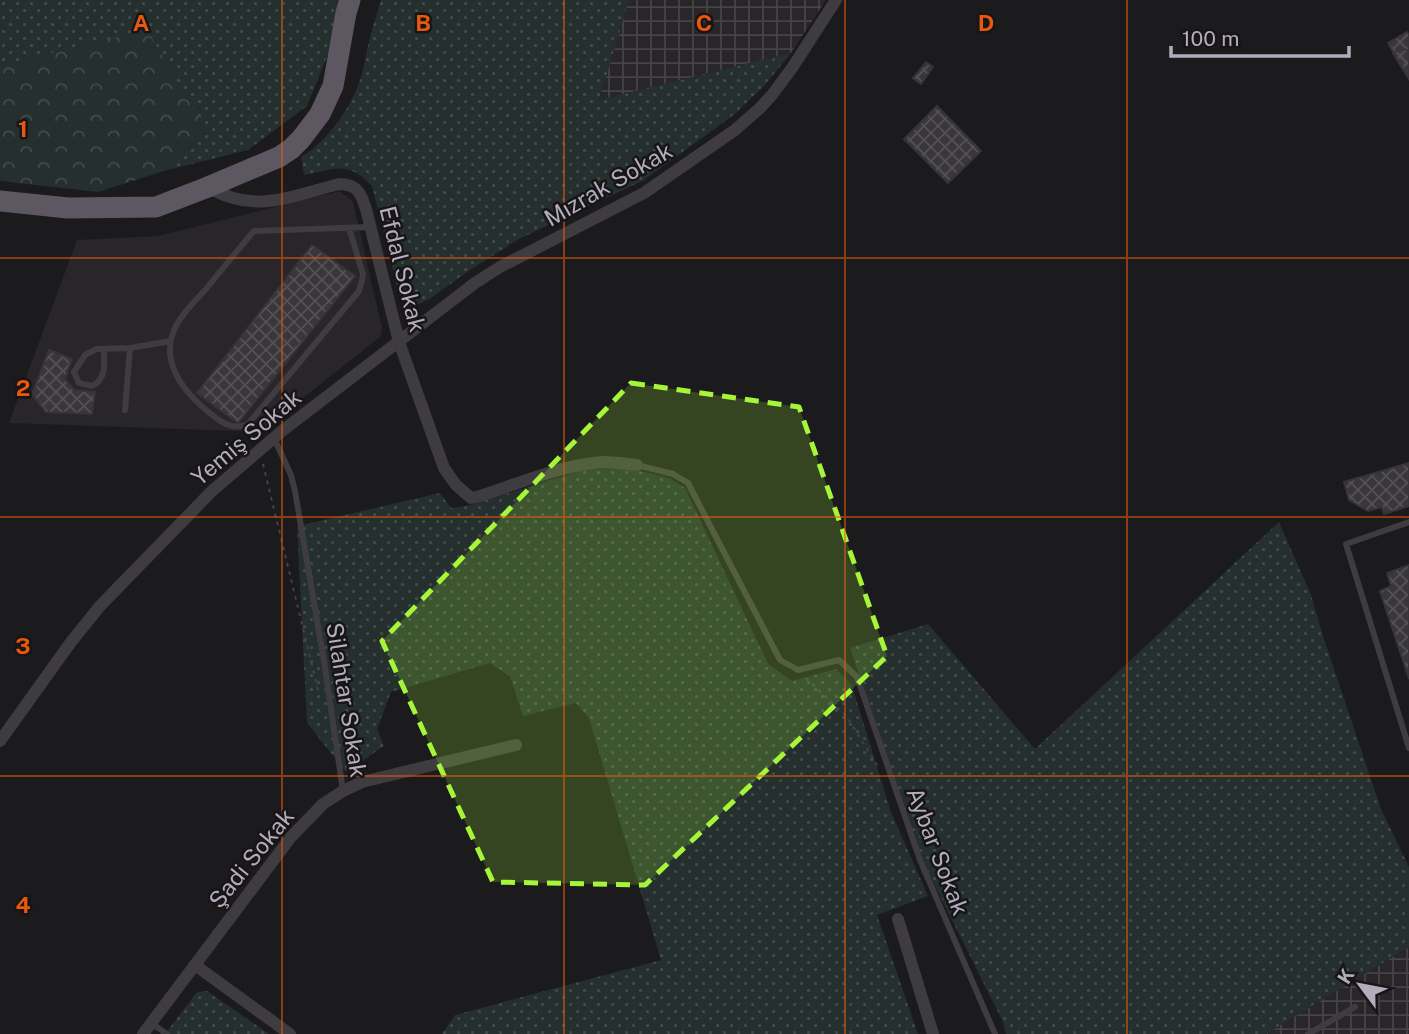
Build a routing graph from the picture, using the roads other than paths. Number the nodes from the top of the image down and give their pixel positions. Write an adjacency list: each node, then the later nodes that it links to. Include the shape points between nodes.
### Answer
1 (351, 0): 3 (main road, via 333,86 301,139 279,157)
2 (836, 0): 8 (street, Mızrak Sokak, via 772,95 735,130 644,193 500,267)
3 (208, 187): 4 (main road, via 156,207 68,208); 5 (street, Efdal Sokak, via 232,199 255,203 349,184 363,197)
4 (0, 201)
5 (370, 227): 6 (lane); 8 (street, Efdal Sokak)
6 (349, 228): 7 (lane, via 254,231 181,318); 7 (lane, via 363,274 359,290 248,424 229,426 192,397 174,373)
7 (171, 341): 9 (lane)
8 (399, 341): 12 (street, Yemiş Sokak); 13 (street, Efdal Sokak, via 444,468 471,498 581,466 605,462)
9 (130, 348): 10 (lane); 11 (lane)
10 (104, 349): 10 (lane, via 90,352 77,365 74,376 79,383 89,386 100,380)
11 (125, 410)
12 (274, 438): 15 (street, Yemiş Sokak, via 212,491 129,574 71,642); 18 (lane, Silahtar Sokak, via 295,491)
13 (637, 465): 27 (lane, Aybar Sokak, via 688,483 780,660 798,670 839,660 857,677 919,860)
14 (1409, 522): 17 (lane, via 1346,544)
15 (0, 741)
16 (516, 745): 18 (street, Şadi Sokak, via 362,782)
17 (1409, 748)
18 (343, 791): 20 (street, Şadi Sokak, via 290,837)
19 (898, 919): 26 (street)
20 (195, 965): 22 (street, Şadi Sokak); 25 (street)
21 (1355, 1007): 28 (lane)
22 (151, 1023): 23 (street, Şadi Sokak); 24 (lane)
23 (143, 1034)
24 (167, 1034)
25 (289, 1034)
26 (933, 1034)
27 (995, 1034)
28 (1308, 1034)

